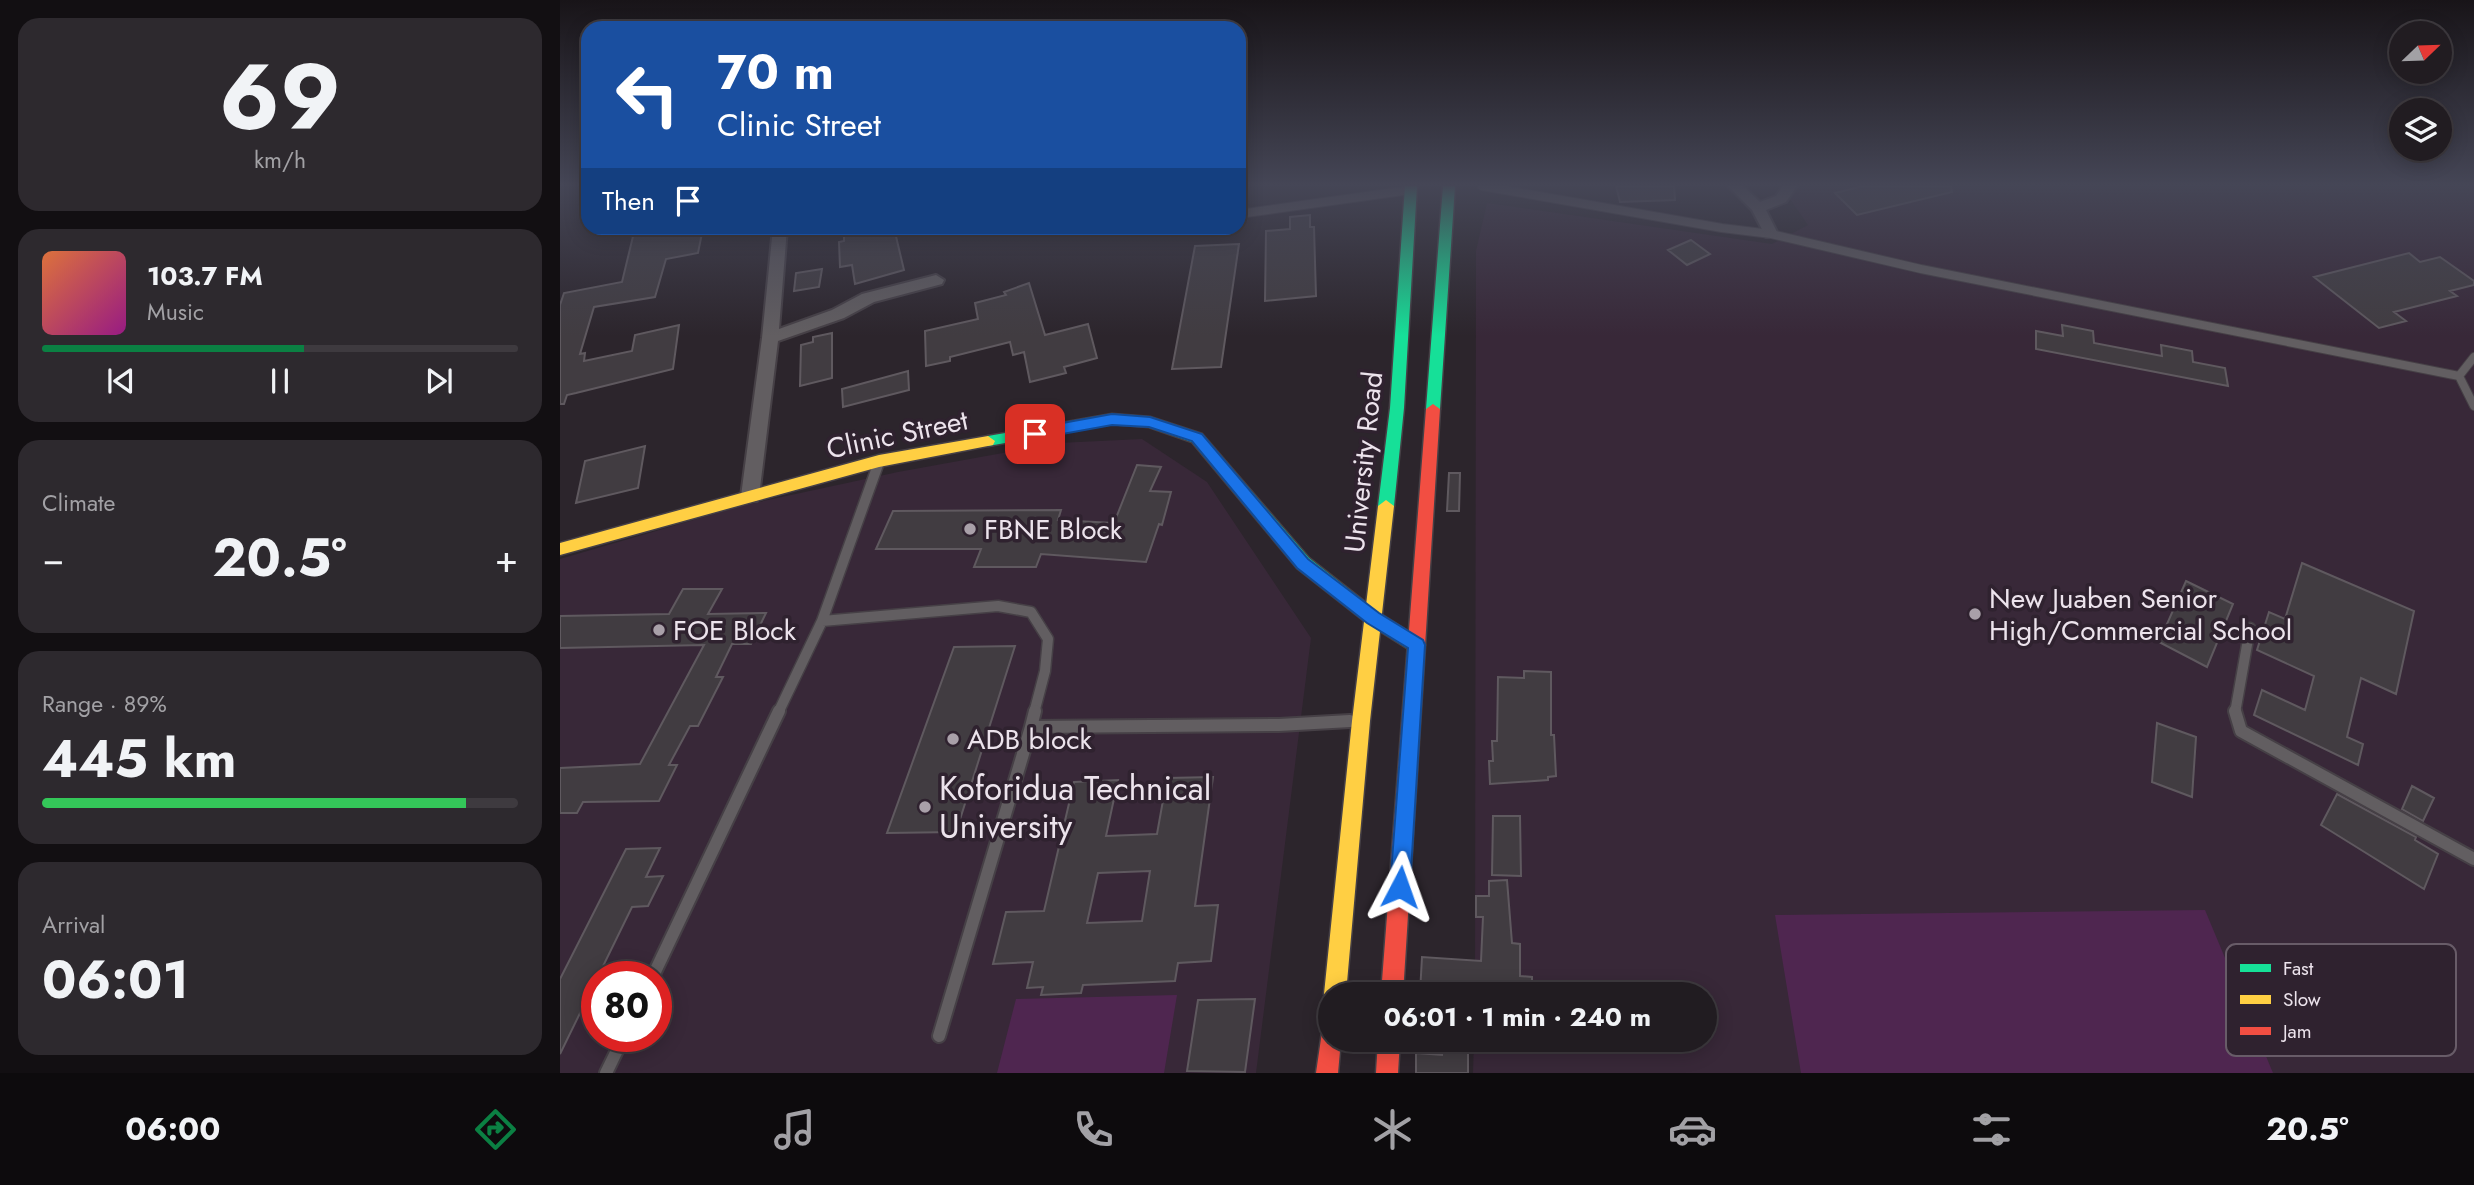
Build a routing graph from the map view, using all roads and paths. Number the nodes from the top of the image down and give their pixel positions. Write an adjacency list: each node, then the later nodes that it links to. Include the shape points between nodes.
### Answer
1 (779, 236): 6 (street)
2 (1407, 236): 13 (main road, University Road, via 1397,408)
3 (1445, 236): 16 (main road)
4 (1780, 236): 8 (lane, via 1934,272)
5 (936, 280): 6 (street, via 868,298)
6 (770, 338): 11 (street)
7 (2474, 357): 8 (lane)
8 (2459, 376): 9 (lane)
9 (2474, 406)
10 (880, 461): 11 (main road, Clinic Street); 13 (main road, Clinic Street, via 1112,419 1150,422 1197,438 1303,563); 14 (lane)
11 (750, 496): 12 (main road, Clinic Street)
12 (560, 549)
13 (1373, 618): 16 (main road, Clinic Street); 17 (main road, University Road)
14 (822, 621): 18 (lane, via 998,606 1031,612 1048,639); 20 (lane)
15 (2250, 628): 19 (lane, via 2234,709 2241,732)
16 (1416, 645): 22 (main road)
17 (1362, 721): 18 (lane); 21 (main road, University Road)
18 (1031, 727): 23 (lane)
19 (2474, 859)
20 (660, 961)
21 (1336, 982)
22 (1393, 982)
23 (939, 1036)
24 (616, 1052): 27 (lane)
25 (1329, 1052): 28 (main road)
26 (1388, 1052): 29 (main road)
27 (606, 1073)
28 (1327, 1073)
29 (1387, 1073)

